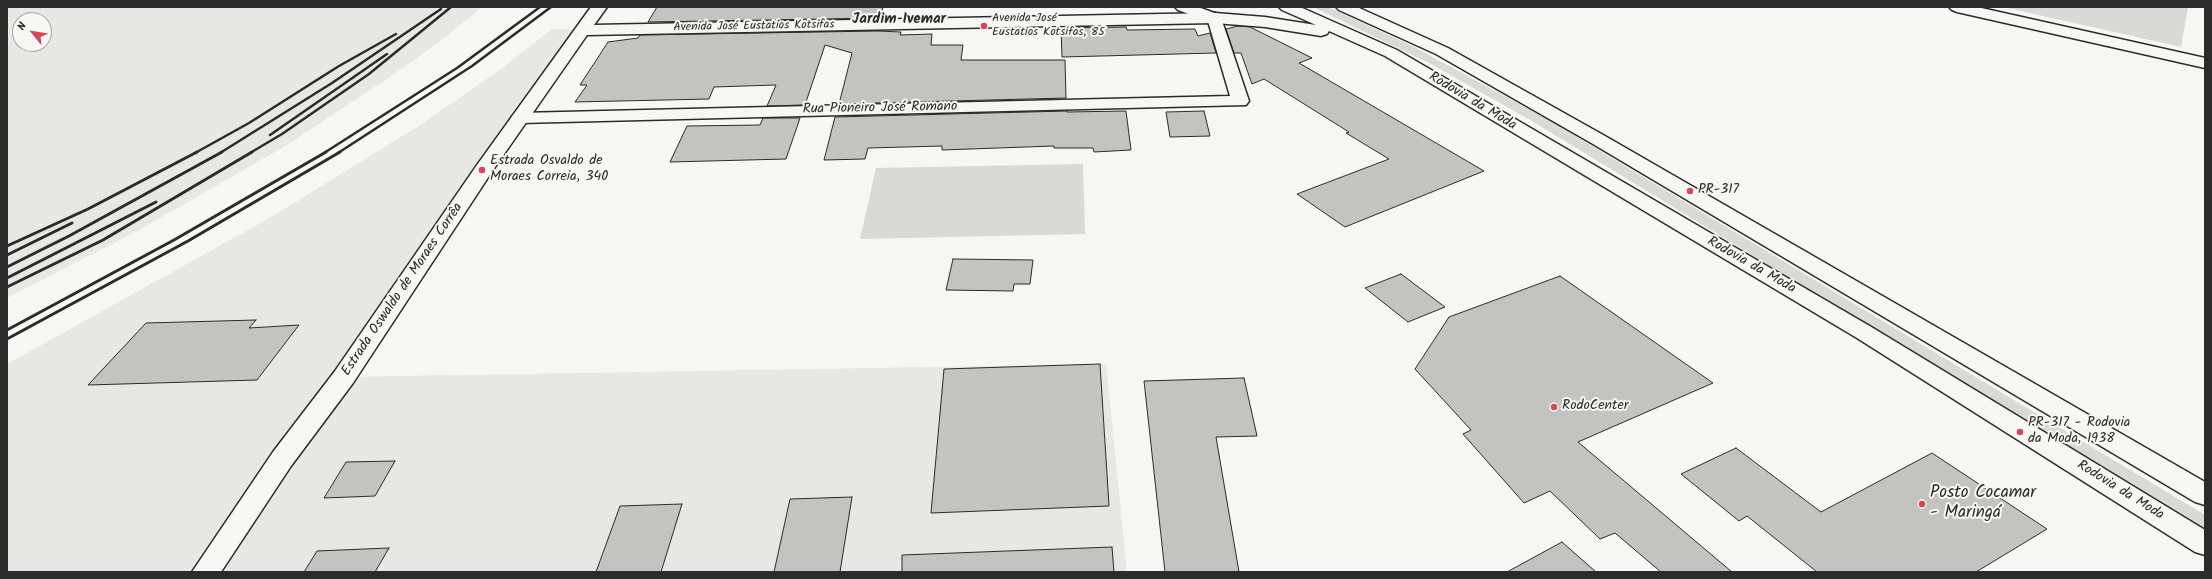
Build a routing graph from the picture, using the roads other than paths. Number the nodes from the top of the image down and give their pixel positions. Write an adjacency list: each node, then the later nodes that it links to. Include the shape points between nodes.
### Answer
1 (599, 7): 8 (main road, Estrada Oswaldo de Moraes Corrêa)
2 (1183, 7): 7 (main road)
3 (1287, 7): 10 (main road, Rodovia da Moda)
4 (1344, 7): 9 (main road, Rodovia da Moda)
5 (1357, 7): 9 (main road)
6 (1957, 7): 11 (main road)
7 (1215, 18): 8 (main road, Avenida José Eustatios Kotsifas); 10 (main road, via 1314,29); 12 (main road, Rua Pioneiro José Romano, via 1240,101)
8 (581, 30): 12 (main road, Estrada Oswaldo de Moraes Corrêa)
9 (1442, 51): 13 (main road, Rodovia da Moda, via 1599,140)
10 (1391, 54): 14 (main road, Rodovia da Moda, via 1865,333)
11 (2205, 64)
12 (520, 118): 15 (main road, Estrada Oswaldo de Moraes Corrêa, via 344,377 282,459)
13 (2205, 495)
14 (2205, 544)
15 (206, 572)

